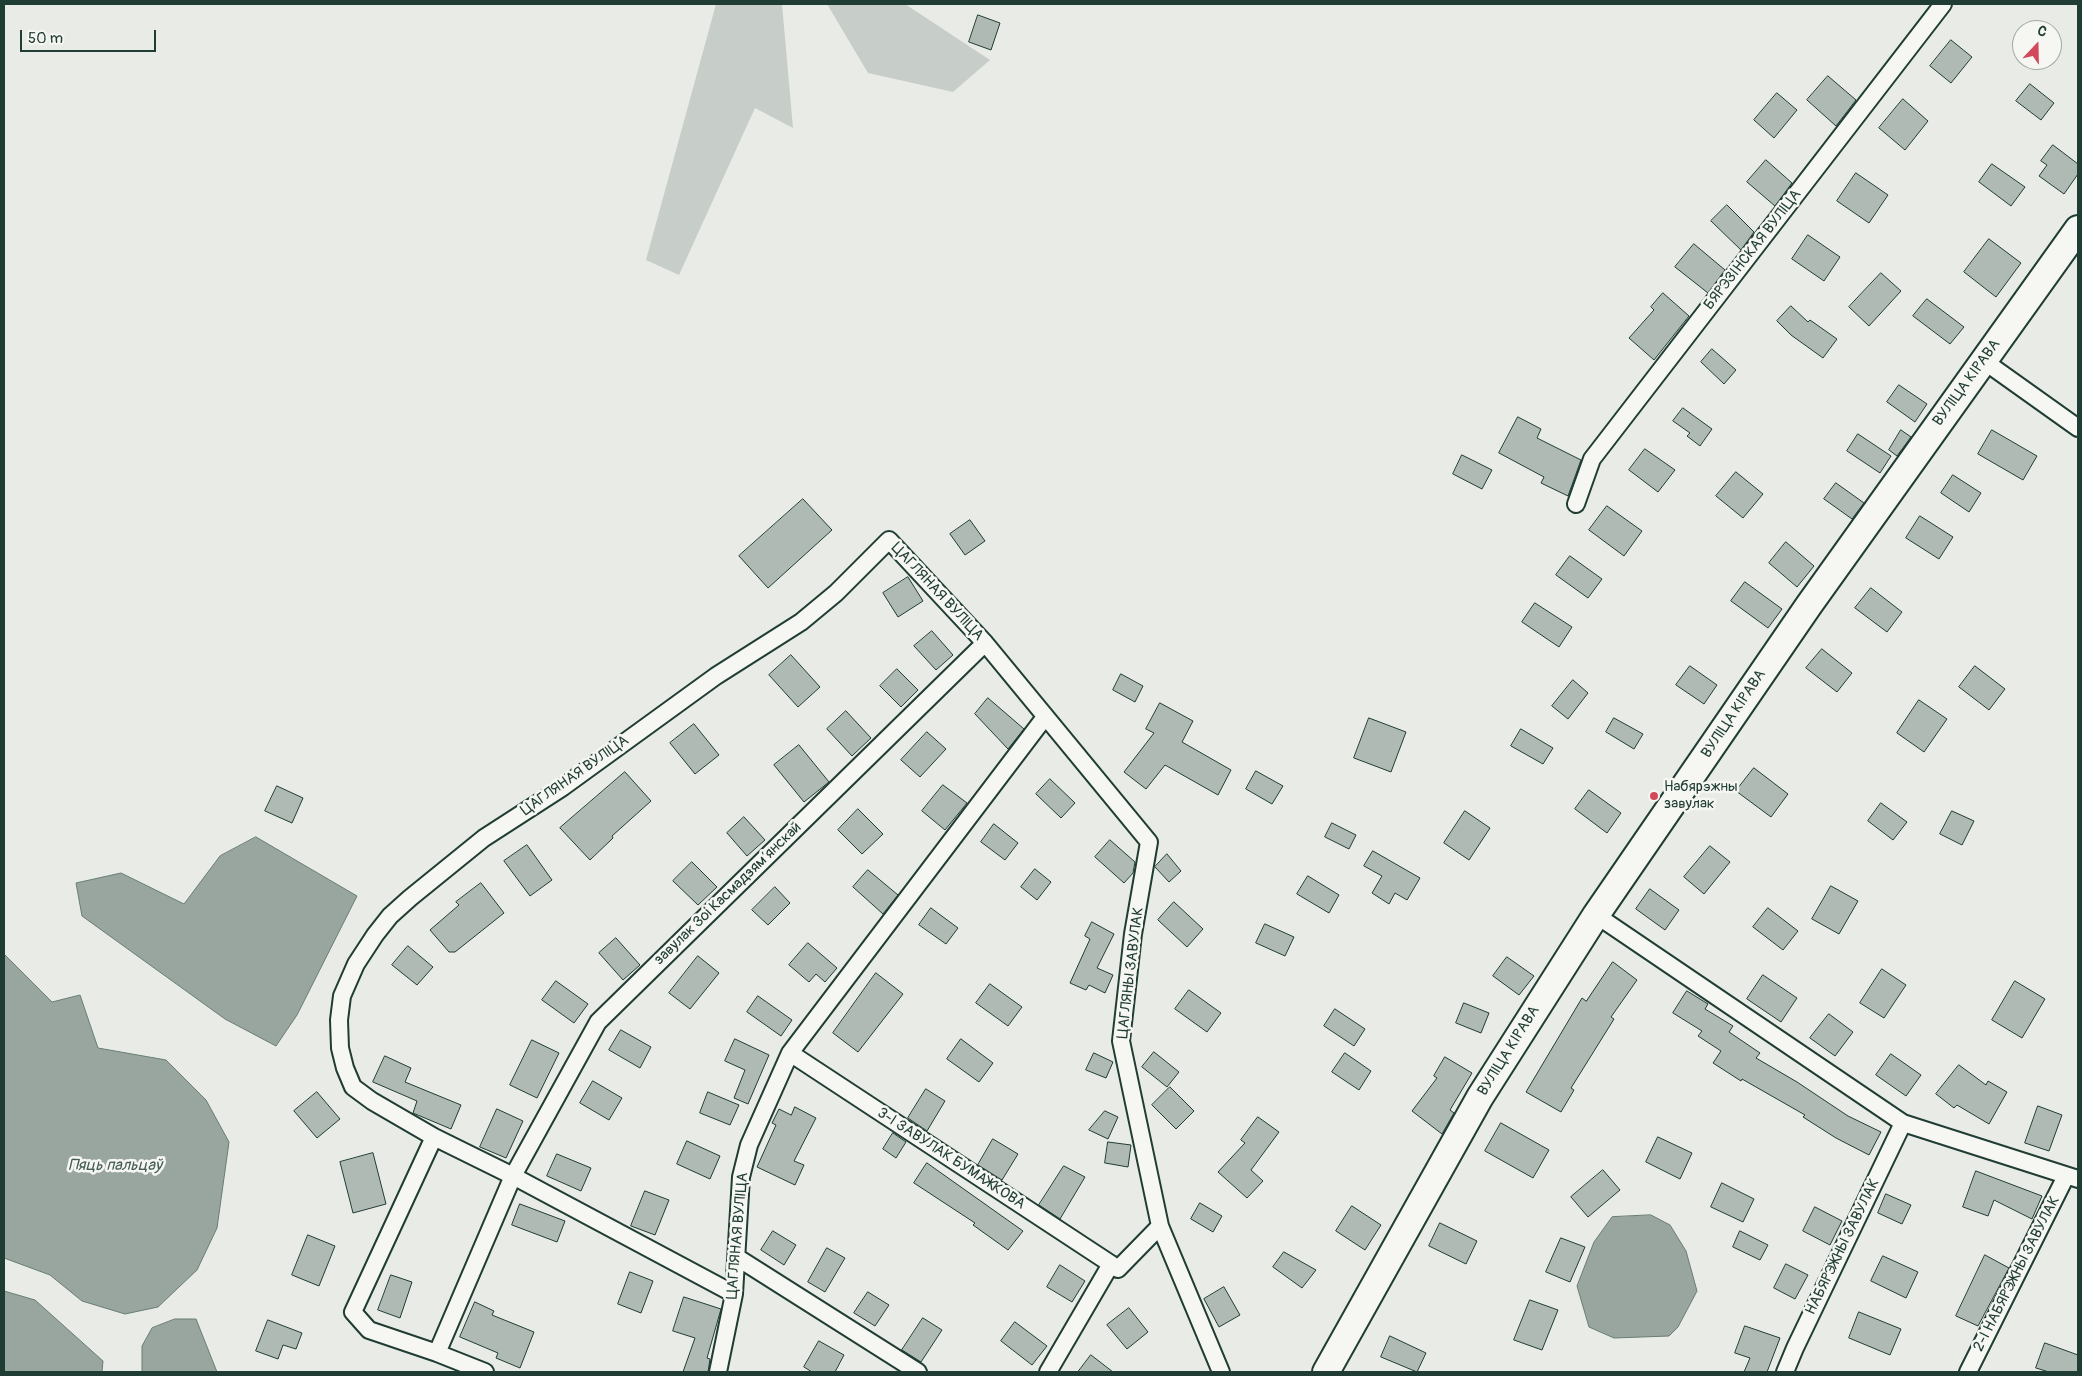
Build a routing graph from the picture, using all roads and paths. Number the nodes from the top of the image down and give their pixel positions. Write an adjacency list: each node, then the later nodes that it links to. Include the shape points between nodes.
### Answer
1 (1943, 4): 5 (street, БЯРЭЗІНСКАЯ ВУЛІЦА, via 1592,459)
2 (2078, 229): 3 (main road, ВУЛІЦА КІРАВА)
3 (1984, 361): 4 (street); 8 (main road, ВУЛІЦА КІРАВА, via 1809,605)
4 (2078, 428)
5 (1576, 504)
6 (985, 643): 7 (street, ЦАГЛЯНАЯ ВУЛІЦА); 11 (street, ЦАГЛЯНАЯ ВУЛІЦА, via 890,540 801,622 716,676 563,787 484,838 410,898 390,916 356,964 342,996 340,1048 353,1087); 12 (street, завулак Зоі Касмадзямʼянскай, via 598,1022)
7 (1045, 717): 9 (street, ЦАГЛЯНАЯ ВУЛІЦА); 14 (street, ЦАГЛЯНЫ ЗАВУЛАК, via 1149,842 1121,1041)
8 (1596, 915): 10 (street); 24 (main road, ВУЛІЦА КІРАВА, via 1480,1097)
9 (790, 1054): 15 (street, ЦАГЛЯНАЯ ВУЛІЦА, via 749,1145 741,1177); 16 (street, 3-І ЗАВУЛАК БУМАЖКОВА)
10 (1903, 1123): 13 (street); 25 (street, НАБЯРЭЖНЫ ЗАВУЛАК)
11 (434, 1137): 12 (street, ЦАГЛЯНАЯ ВУЛІЦА); 18 (street, via 353,1312 368,1330)
12 (513, 1176): 17 (street); 18 (street, завулак Зоі Касмадзямʼянскай)
13 (2072, 1178): 26 (street, 2-І НАБЯРЭЖНЫ ЗАВУЛАК)
14 (1160, 1226): 16 (street, via 1118,1269); 23 (street, ЦАГЛЯНЫ ЗАВУЛАК)
15 (738, 1258): 17 (street, ЦАГЛЯНАЯ ВУЛІЦА); 21 (street)
16 (1111, 1264): 22 (street)
17 (734, 1294): 20 (street, ЦАГЛЯНАЯ ВУЛІЦА)
18 (436, 1352): 19 (street)
19 (485, 1372)
20 (718, 1372)
21 (918, 1372)
22 (1048, 1372)
23 (1221, 1372)
24 (1326, 1372)
25 (1785, 1372)
26 (1968, 1372)

